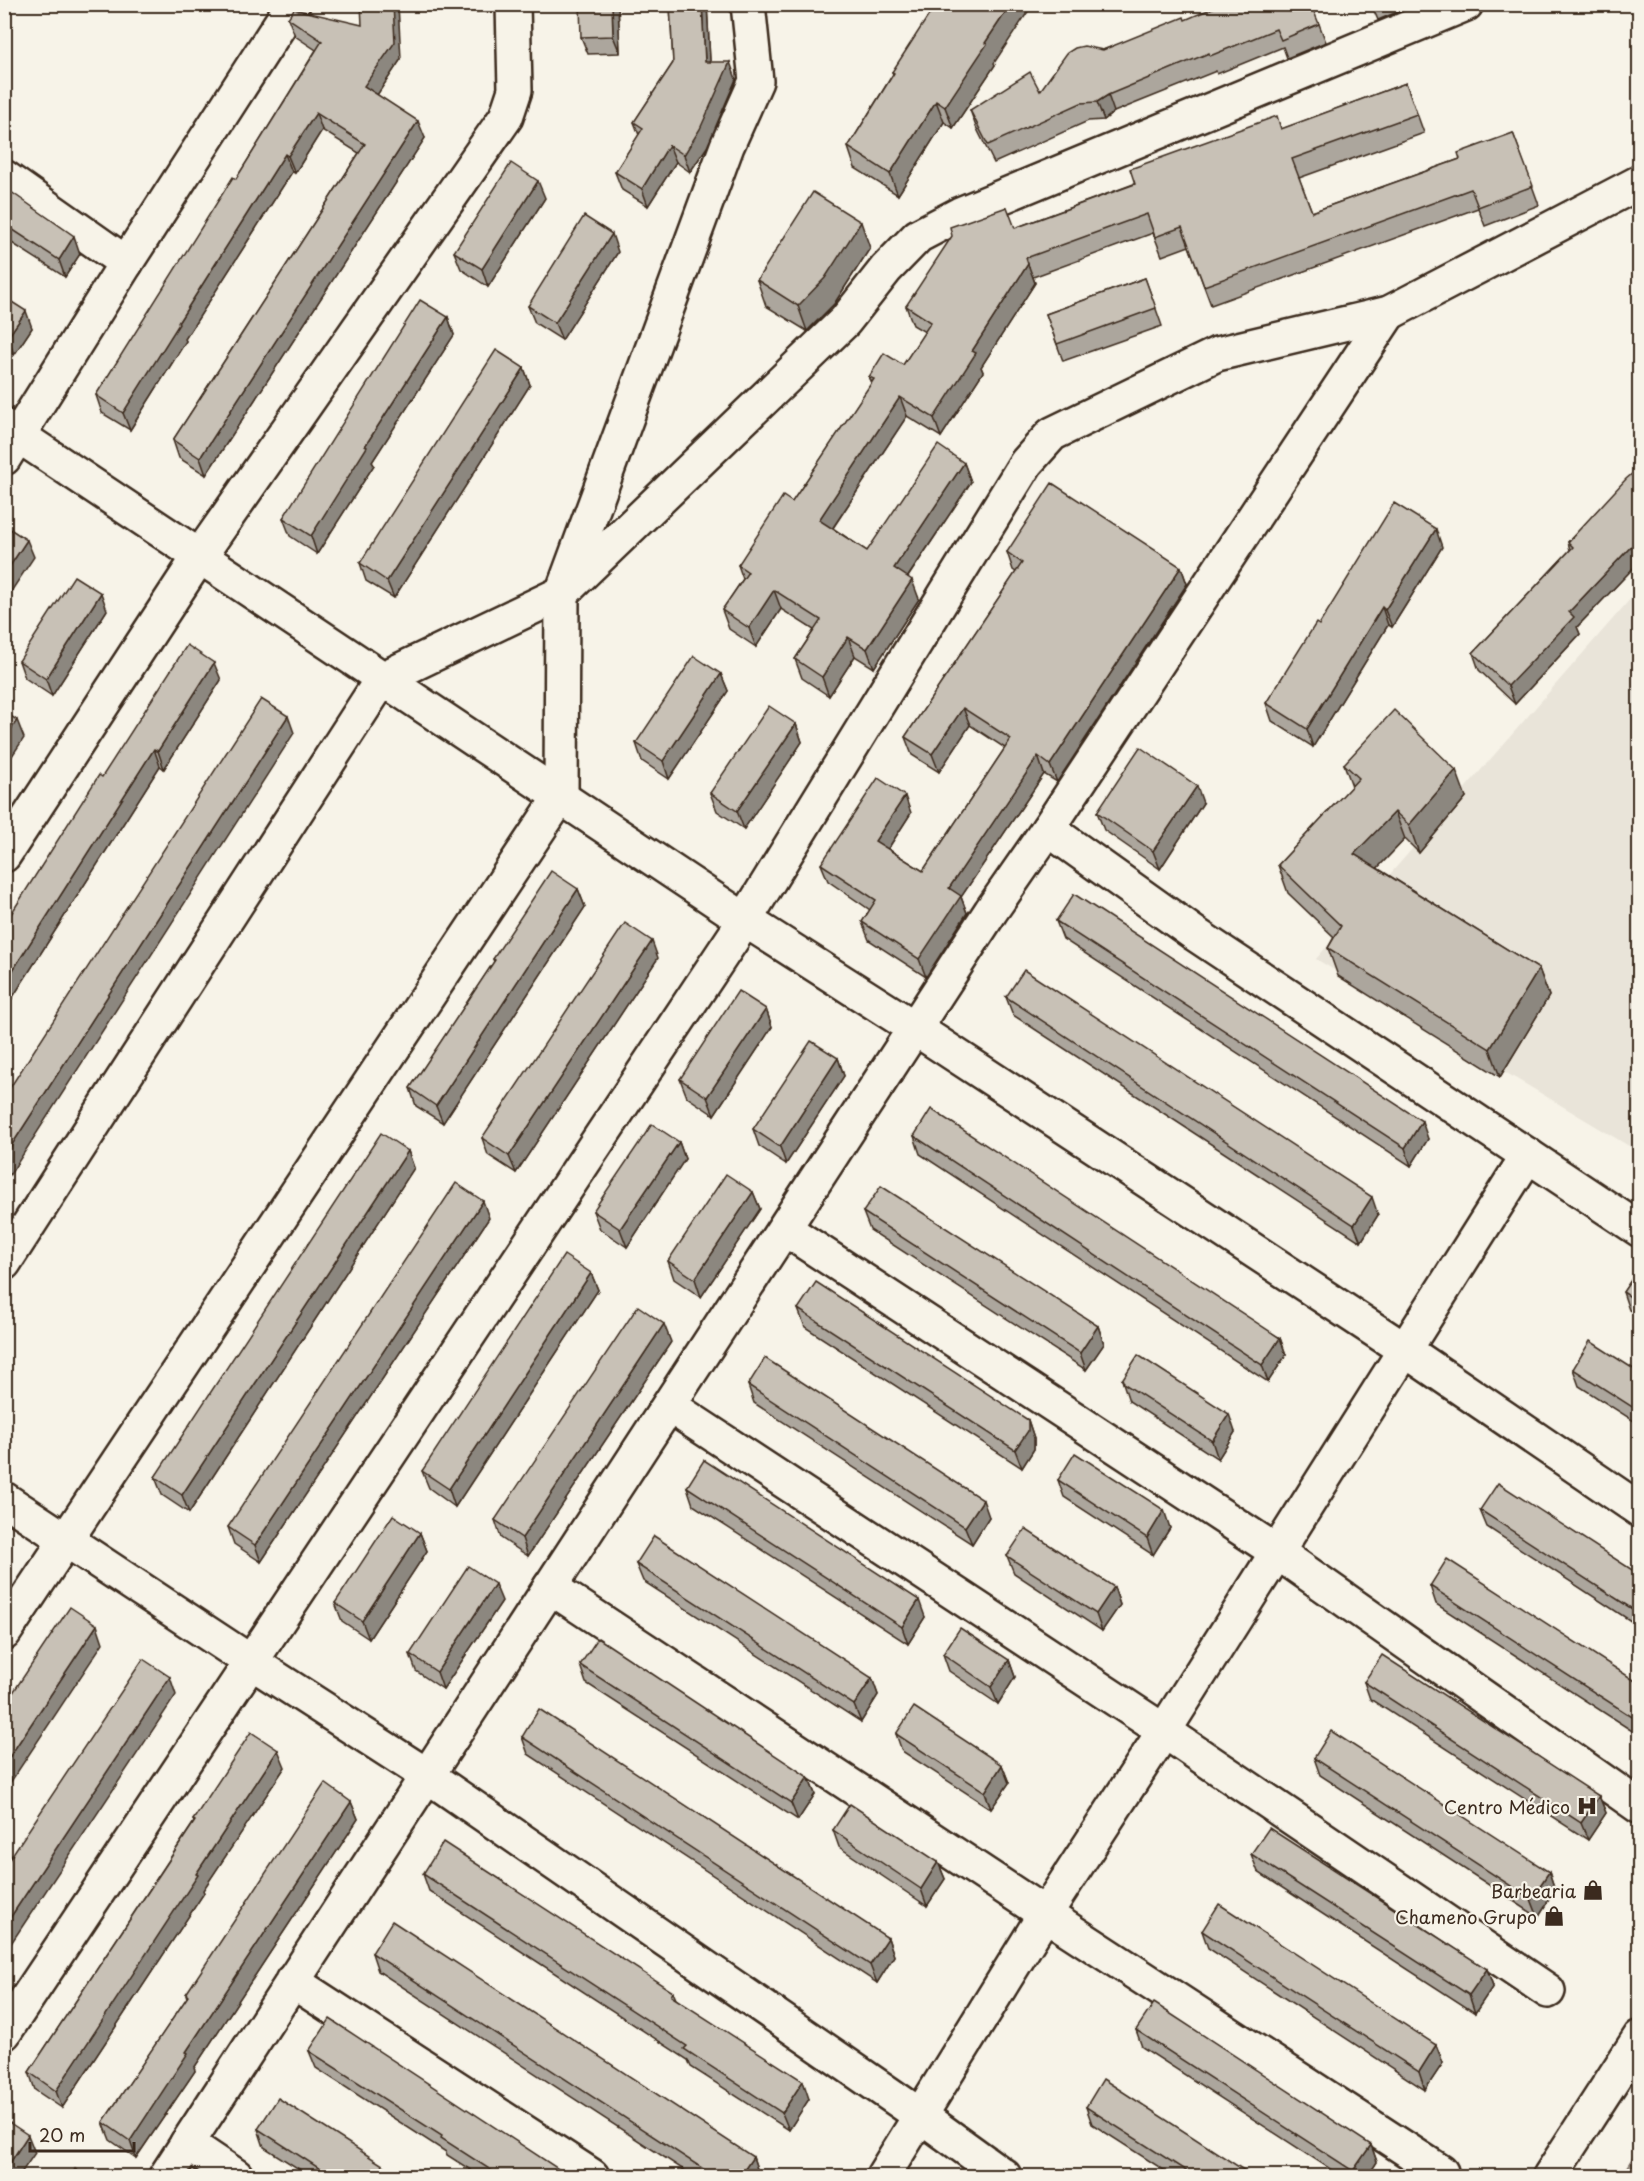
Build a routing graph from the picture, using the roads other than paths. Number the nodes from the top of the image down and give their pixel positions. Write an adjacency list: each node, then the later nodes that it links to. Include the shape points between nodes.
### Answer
1 (292, 4): 7 (street)
2 (513, 4): 10 (street, via 515,90 506,117)
3 (748, 4): 11 (street, via 756,81 727,146)
4 (1466, 4): 11 (street, via 960,214 918,236 845,321)
5 (4, 177): 7 (street)
6 (1640, 182): 8 (street)
7 (126, 263): 9 (street)
8 (1389, 313): 14 (street); 16 (street, via 1217,354 1052,434 1026,463)
9 (9, 440): 10 (street)
10 (199, 557): 12 (street); 15 (street)
11 (562, 593): 12 (street); 13 (street)
12 (382, 679): 13 (street); 21 (street)
13 (561, 796): 16 (street); 26 (street)
14 (1048, 829): 17 (street); 18 (street, via 1195,934)
15 (4, 855)
16 (745, 920): 17 (street); 30 (street)
17 (916, 1029): 19 (street); 22 (street)
18 (1528, 1155): 20 (street); 22 (street)
19 (785, 1229): 23 (street); 27 (street)
20 (1640, 1230)
21 (4, 1263)
22 (1404, 1350): 25 (street); 27 (street)
23 (670, 1406): 28 (street); 31 (street)
24 (4, 1499): 26 (street)
25 (1640, 1510)
26 (66, 1540): 29 (street); 30 (street)
27 (1277, 1552): 31 (street); 33 (street)
28 (550, 1587): 32 (street); 34 (street)
29 (4, 1633)
30 (251, 1662): 32 (street); 37 (street)
31 (1164, 1731): 34 (street); 36 (street)
32 (428, 1776): 35 (street); 39 (street)
33 (1640, 1807)
34 (1045, 1914): 39 (street); 41 (street)
35 (292, 1981): 40 (street); 44 (street)
36 (1548, 1990)
37 (4, 2033)
38 (1640, 2037): 47 (street)
39 (921, 2116): 45 (street); 46 (street)
40 (188, 2144): 42 (street); 43 (street)
41 (1441, 2172)
42 (166, 2176)
43 (236, 2176)
44 (592, 2176)
45 (883, 2176)
46 (1004, 2176)
47 (1550, 2176)

